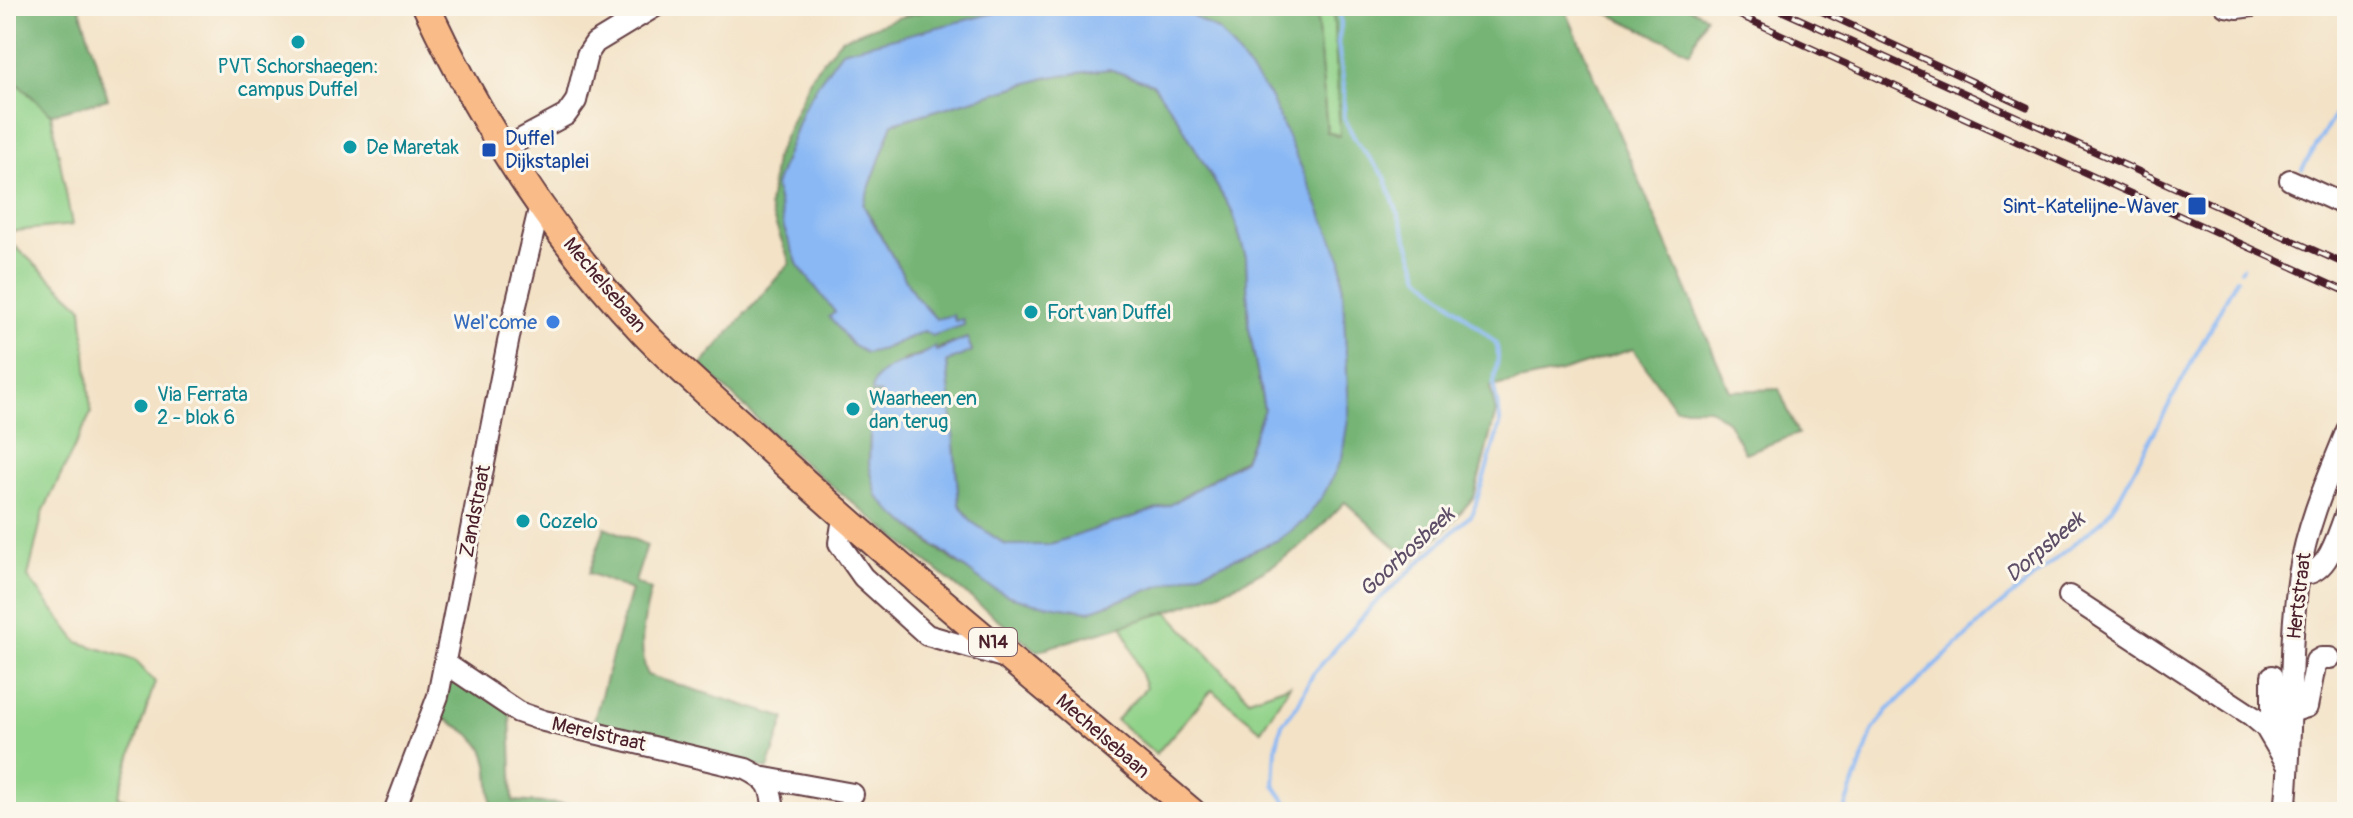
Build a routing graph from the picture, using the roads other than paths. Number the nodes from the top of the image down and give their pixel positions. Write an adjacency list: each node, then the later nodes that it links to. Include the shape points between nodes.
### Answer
1 (426, 6): 5 (main road, Mechelsebaan / N14)
2 (656, 6): 5 (street, via 595,43 576,101 566,115)
3 (2225, 6): 4 (street)
4 (2252, 6)
5 (503, 149): 7 (main road, Mechelsebaan / N14)
6 (2290, 180): 8 (street)
7 (540, 205): 11 (main road, Mechelsebaan / N14, via 643,332); 16 (street, Zandstraat, via 509,334)
8 (2347, 206)
9 (2347, 430): 12 (street, Hertstraat, via 2310,528)
10 (2347, 511): 12 (street, via 2322,567)
11 (843, 518): 15 (main road, Mechelsebaan / N14); 15 (street, Mechelsebaan, via 839,543 863,577 927,635)
12 (2299, 574): 18 (street, Hertstraat)
13 (2069, 596): 19 (street, via 2252,716)
14 (2330, 658): 18 (street, via 2316,661 2307,707)
15 (1014, 660): 25 (main road, Mechelsebaan / N14)
16 (445, 663): 21 (street, Merelstraat, via 518,712 714,760); 23 (street, Zandstraat, via 429,724)
17 (2272, 676): 19 (street)
18 (2291, 712): 20 (street, Hertstraat)
19 (2272, 737): 20 (street)
20 (2290, 770): 26 (street, Hertstraat)
21 (765, 778): 22 (street, Merelstraat); 24 (street)
22 (853, 794)
23 (394, 812)
24 (774, 812)
25 (1192, 812)
26 (2285, 812)

